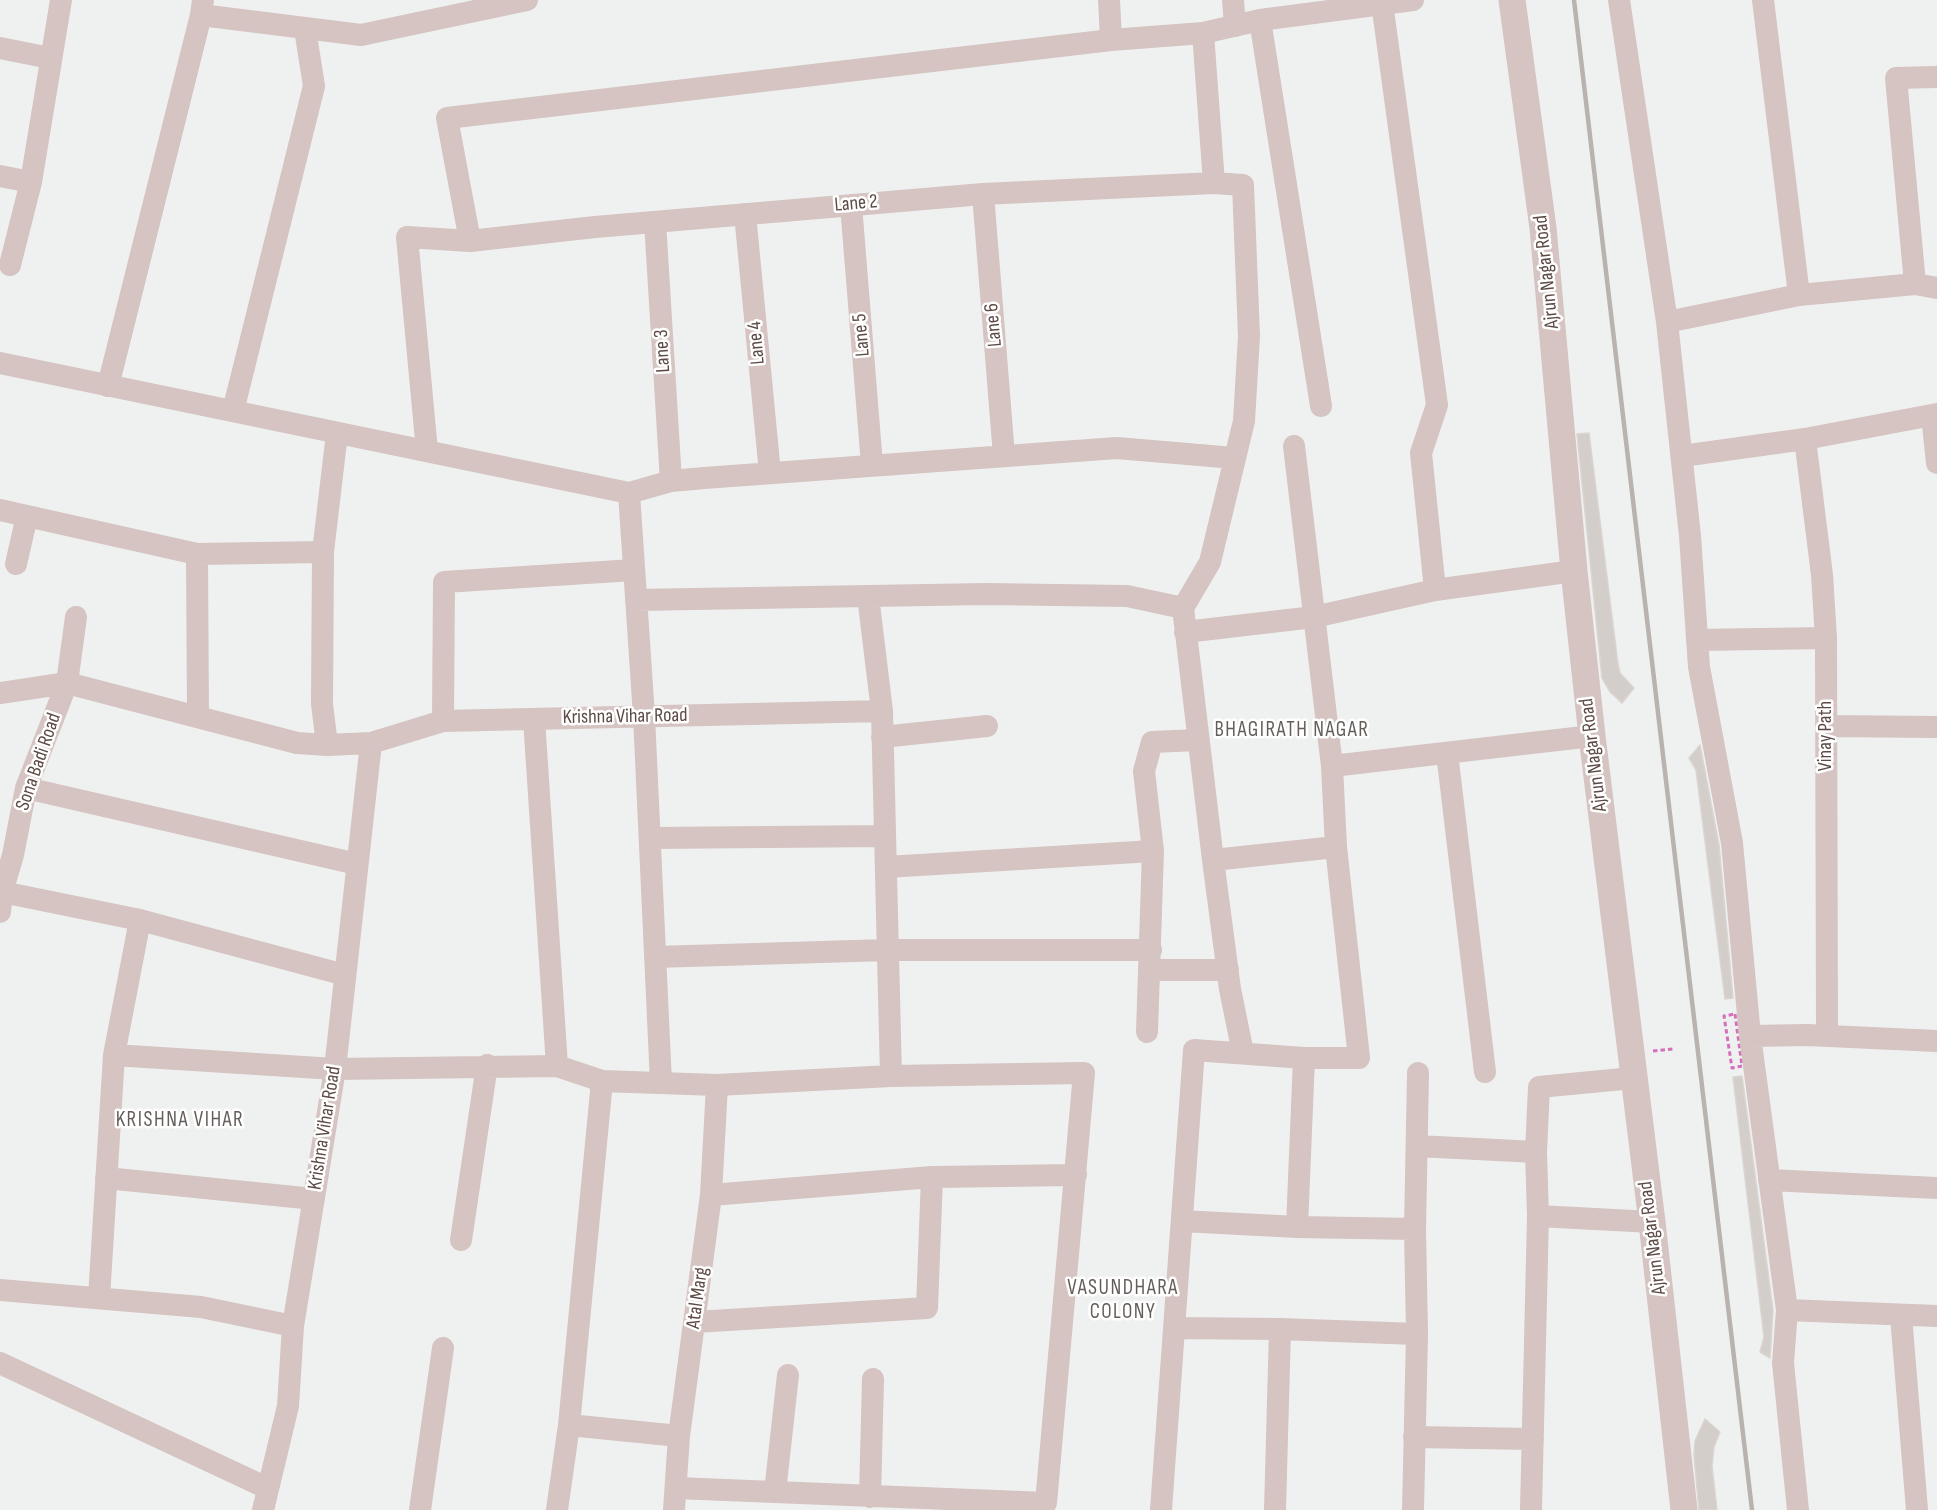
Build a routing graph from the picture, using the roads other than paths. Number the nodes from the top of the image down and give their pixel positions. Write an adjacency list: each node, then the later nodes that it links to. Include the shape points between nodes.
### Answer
1 (61, 0): 17 (street)
2 (527, 0): 13 (street, via 361,35)
3 (1108, 0): 15 (street)
4 (1233, 0): 12 (street)
5 (1413, 0): 9 (street)
6 (1512, 0): 54 (street, Ajrun Nagar Road, via 1544,228)
7 (1619, 0): 30 (street)
8 (1763, 0): 29 (street)
9 (1382, 3): 11 (street); 55 (street, via 1437,405 1421,453)
10 (202, 8): 13 (street); 32 (street)
11 (1260, 20): 12 (street); 33 (street)
12 (1235, 26): 14 (street)
13 (305, 28): 34 (street, via 314,86)
14 (1203, 33): 15 (street); 21 (street)
15 (1111, 40): 26 (street, via 447,117)
16 (0, 48): 17 (street)
17 (50, 58): 20 (street)
18 (1937, 77): 28 (street, via 1896,78)
19 (0, 176): 20 (street)
20 (31, 182): 27 (street)
21 (1214, 183): 22 (street, Lane 2); 42 (street, Lane 2, via 1243,185 1249,336 1244,421)
22 (983, 194): 23 (street, Lane 2); 40 (street, Lane 6)
23 (851, 205): 24 (street, Lane 2); 44 (street, Lane 5)
24 (745, 214): 25 (street, Lane 2); 45 (street, Lane 4)
25 (656, 222): 26 (street, Lane 2); 46 (street, Lane 3)
26 (470, 241): 39 (street, Lane 2, via 407,237)
27 (10, 265)
28 (1926, 286): 29 (street)
29 (1799, 295): 30 (street)
30 (1667, 322): 41 (street)
31 (0, 363): 32 (street)
32 (108, 386): 34 (street)
33 (1321, 406)
34 (233, 411): 36 (street)
35 (1935, 415): 37 (street); 43 (street)
36 (338, 433): 39 (street); 50 (street)
37 (1805, 439): 41 (street); 62 (street, Vinay Path)
38 (1294, 446): 60 (street)
39 (427, 452): 47 (street)
40 (1004, 456): 42 (street, via 1117,448); 44 (street)
41 (1682, 456): 63 (street)
42 (1234, 458): 58 (street, via 1210,562)
43 (1937, 463)
44 (872, 465): 45 (street)
45 (770, 473): 46 (street)
46 (671, 481): 47 (street)
47 (629, 493): 53 (street)
48 (0, 510): 49 (street)
49 (27, 516): 51 (street); 52 (street)
50 (323, 552): 51 (street); 78 (street, via 322,704)
51 (197, 554): 68 (street)
52 (16, 564)
53 (634, 570): 57 (street); 70 (street, via 444,582)
54 (1574, 571): 55 (street); 74 (street, Ajrun Nagar Road)
55 (1435, 590): 60 (street)
56 (868, 596): 57 (street); 58 (street, via 1127,596); 66 (street)
57 (636, 600): 67 (street)
58 (1183, 608): 61 (street)
59 (76, 617): 64 (street, Sona Badi Road)
60 (1314, 617): 61 (street); 80 (street)
61 (1185, 632): 76 (street)
62 (1826, 639): 63 (street); 72 (street, Vinay Path)
63 (1697, 640): 98 (street, via 1702,688 1732,843)
64 (67, 683): 65 (street, Krishna Vihar Road); 68 (street, Krishna Vihar Road); 81 (street, Sona Badi Road)
65 (0, 693)
66 (882, 711): 67 (street, Krishna Vihar Road); 75 (street)
67 (644, 716): 69 (street, Krishna Vihar Road); 83 (street)
68 (198, 717): 78 (street, Krishna Vihar Road, via 297,744)
69 (534, 719): 70 (street, Krishna Vihar Road); 104 (street)
70 (443, 721): 77 (street, Krishna Vihar Road)
71 (987, 726): 75 (street)
72 (1826, 726): 73 (street); 97 (street, Vinay Path)
73 (1937, 727)
74 (1592, 736): 79 (street); 109 (street, Ajrun Nagar Road)
75 (882, 737): 82 (street)
76 (1198, 740): 85 (street, via 1152,742 1144,771); 86 (street)
77 (371, 743): 78 (street, Krishna Vihar Road); 87 (street, Krishna Vihar Road)
78 (327, 746)
79 (1448, 753): 80 (street); 106 (street)
80 (1332, 766): 84 (street)
81 (26, 788): 87 (street); 89 (street, Sona Badi Road)
82 (885, 836): 83 (street); 88 (street)
83 (650, 838): 92 (street)
84 (1336, 847): 86 (street); 102 (street, via 1359,1058)
85 (1153, 851): 88 (street); 93 (street)
86 (1213, 861): 94 (street)
87 (357, 864): 95 (street, Krishna Vihar Road)
88 (886, 867): 91 (street)
89 (1, 902): 90 (street)
90 (140, 920): 95 (street); 101 (street)
91 (888, 950): 92 (street); 93 (street); 108 (street)
92 (655, 957): 111 (street)
93 (1151, 960): 94 (street); 96 (street)
94 (1228, 970): 100 (street)
95 (345, 975): 105 (street, Krishna Vihar Road)
96 (1147, 1032)
97 (1827, 1035): 98 (street); 99 (street)
98 (1750, 1036): 118 (street)
99 (1937, 1041)
100 (1243, 1053): 102 (street); 123 (street, via 1194,1050)
101 (114, 1055): 105 (street); 117 (street)
102 (1304, 1058): 125 (street)
103 (487, 1065): 104 (street); 105 (street); 127 (street)
104 (557, 1066): 110 (street)
105 (335, 1069): 121 (street, Krishna Vihar Road)
106 (1485, 1072)
107 (1418, 1073): 113 (street)
108 (891, 1076): 112 (street); 115 (street, via 1084,1073)
109 (1633, 1078): 114 (street, via 1539,1087); 124 (street, Ajrun Nagar Road)
110 (602, 1082): 111 (street); 142 (street)
111 (660, 1083): 112 (street)
112 (717, 1085): 120 (street, Atal Marg)
113 (1417, 1146): 114 (street); 126 (street)
114 (1536, 1152): 122 (street)
115 (1076, 1175): 116 (street); 147 (street, via 1046,1503)
116 (932, 1177): 120 (street); 133 (street, via 927,1308)
117 (106, 1178): 121 (street); 129 (street)
118 (1770, 1180): 119 (street); 130 (street)
119 (1937, 1188)
120 (711, 1196): 133 (street, Atal Marg)
121 (314, 1199): 134 (street, Krishna Vihar Road)
122 (1538, 1216): 124 (street); 145 (street)
123 (1182, 1221): 125 (street); 135 (street)
124 (1652, 1222): 156 (street, Ajrun Nagar Road)
125 (1297, 1227): 126 (street)
126 (1415, 1229): 137 (street)
127 (461, 1240)
128 (0, 1290): 129 (street)
129 (99, 1298): 134 (street, via 201,1307)
130 (1787, 1310): 131 (street); 157 (street, via 1783,1363)
131 (1901, 1316): 132 (street); 158 (street)
132 (1937, 1316)
133 (695, 1322): 143 (street, Atal Marg)
134 (293, 1326): 148 (street, Krishna Vihar Road, via 288,1406)
135 (1174, 1328): 136 (street); 152 (street)
136 (1280, 1329): 137 (street); 153 (street)
137 (1417, 1334): 144 (street)
138 (442, 1348): 150 (street)
139 (0, 1363): 148 (street)
140 (788, 1375): 146 (street)
141 (873, 1379): 147 (street)
142 (569, 1425): 143 (street); 151 (street)
143 (679, 1436): 149 (street, Atal Marg)
144 (1414, 1437): 145 (street); 154 (street)
145 (1533, 1439): 155 (street)
146 (775, 1492): 147 (street); 149 (street)
147 (870, 1497)
148 (265, 1499)
149 (675, 1499)
150 (420, 1510)
151 (557, 1510)
152 (1161, 1510)
153 (1275, 1510)
154 (1413, 1510)
155 (1531, 1510)
156 (1684, 1510)
157 (1798, 1510)
158 (1917, 1510)

